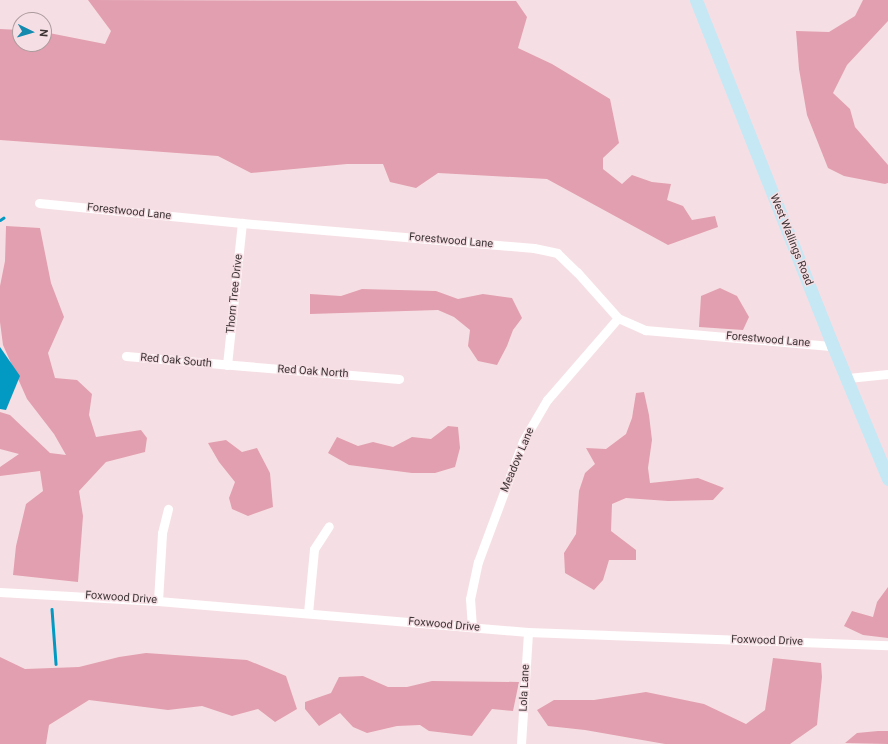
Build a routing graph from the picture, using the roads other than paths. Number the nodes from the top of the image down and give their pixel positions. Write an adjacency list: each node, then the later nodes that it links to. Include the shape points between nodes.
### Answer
1 (696, 0): 5 (street, West Wallings Road)
2 (39, 203): 3 (street, Forestwood Lane)
3 (242, 223): 4 (street, Forestwood Lane, via 534,248 557,253); 7 (street, Thorn Tree Drive)
4 (618, 318): 5 (street, Forestwood Lane, via 645,330); 17 (street, Meadow Lane, via 547,400 523,441 478,562 470,599)
5 (833, 346): 9 (street, West Wallings Road)
6 (126, 356): 7 (street, Red Oak South)
7 (227, 365): 10 (street, Red Oak North)
8 (888, 374): 9 (street)
9 (848, 378): 11 (street, West Wallings Road)
10 (399, 379)
11 (888, 479)
12 (168, 509): 15 (street, via 162,533)
13 (329, 526): 16 (street, via 314,549)
14 (0, 592): 15 (street, Foxwood Drive)
15 (158, 601): 16 (street, Foxwood Drive)
16 (308, 613): 17 (street, Foxwood Drive)
17 (472, 627): 18 (street, Foxwood Drive)
18 (528, 632): 19 (street, Foxwood Drive); 20 (street, Lola Lane)
19 (888, 645)
20 (521, 744)

